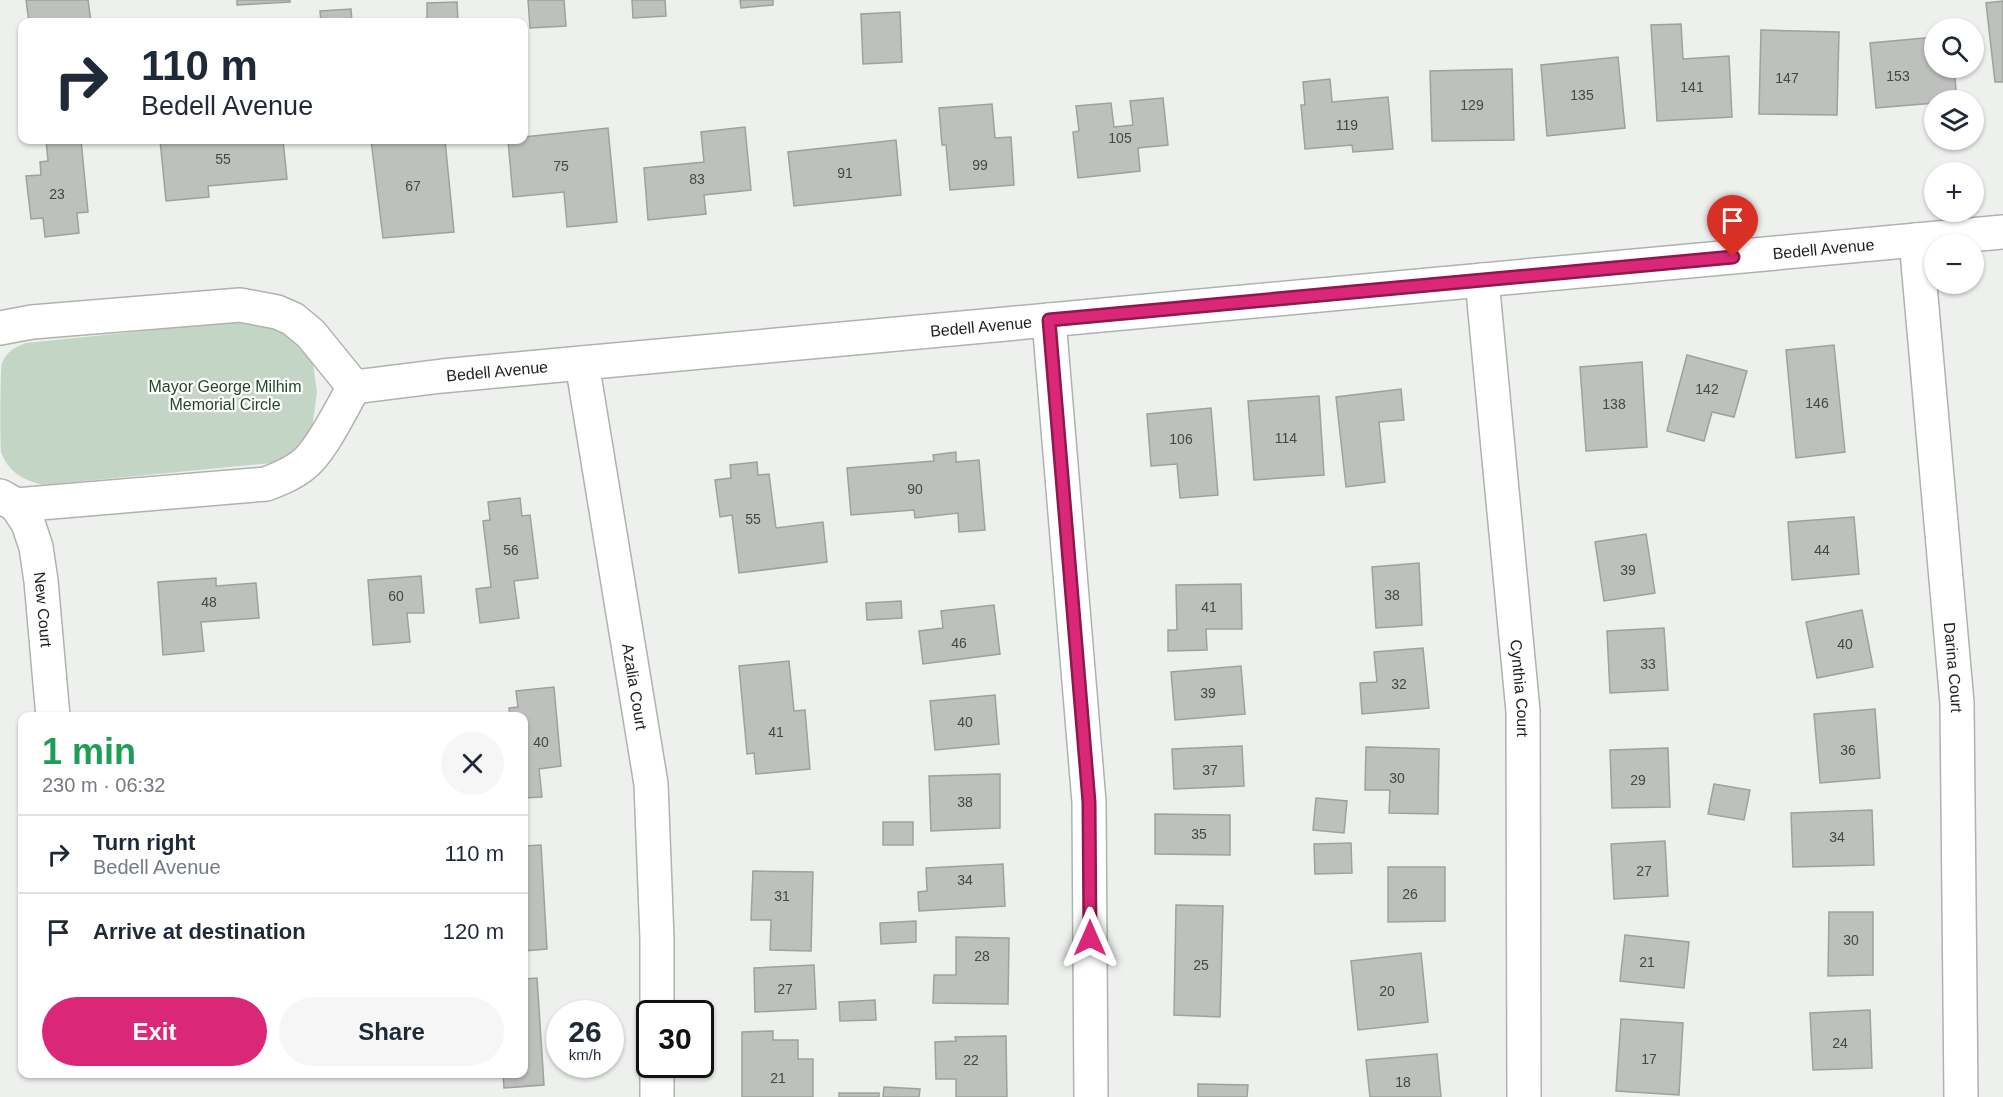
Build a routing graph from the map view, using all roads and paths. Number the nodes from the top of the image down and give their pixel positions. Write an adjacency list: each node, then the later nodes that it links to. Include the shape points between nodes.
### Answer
1 (2003, 232): 2 (street, Bedell Avenue)
2 (1916, 240): 3 (street, Bedell Avenue); 15 (street, Darina Court, via 1957,703)
3 (1482, 280): 4 (street, Bedell Avenue); 14 (street, Cynthia Court, via 1522,711)
4 (1049, 320): 6 (street, Bedell Avenue); 13 (street, via 1089,802)
5 (0, 328): 7 (street, via 240,305 293,319 311,334)
6 (582, 363): 7 (street, Bedell Avenue); 10 (street, Azalia Court, via 651,784)
7 (354, 387): 8 (street, via 305,464 266,484)
8 (8, 501): 9 (street, New Court, via 28,523 36,547)
9 (53, 712)
10 (657, 1000)
11 (657, 1078): 12 (street)
12 (657, 1097)
13 (1091, 1097)
14 (1524, 1097)
15 (1961, 1097)

